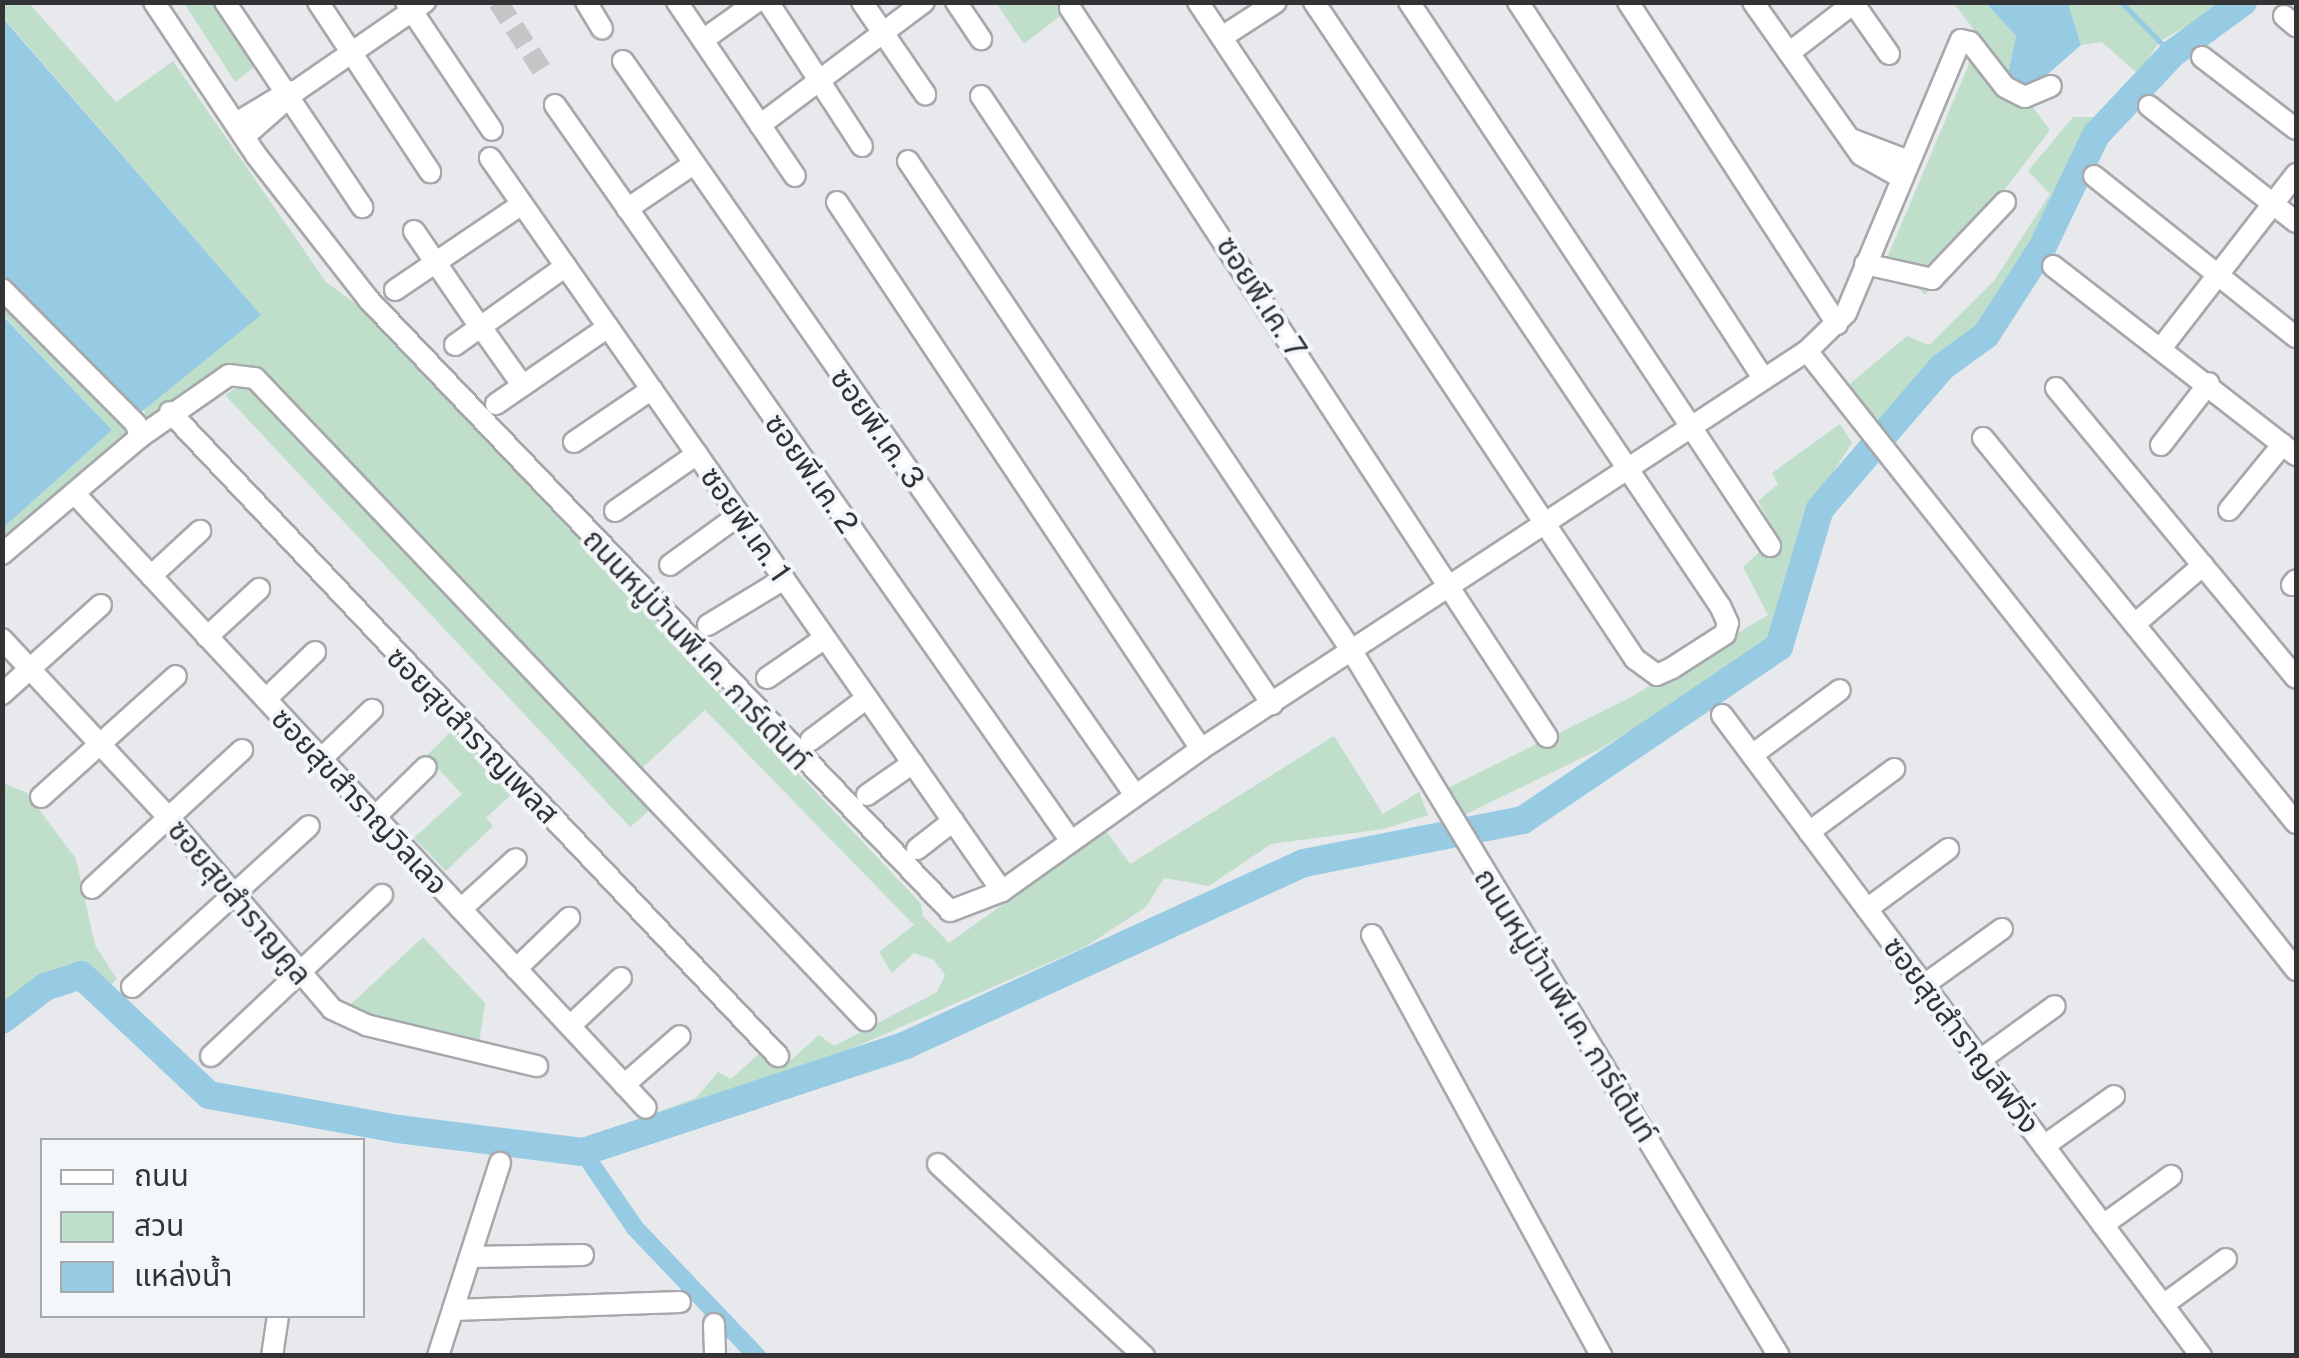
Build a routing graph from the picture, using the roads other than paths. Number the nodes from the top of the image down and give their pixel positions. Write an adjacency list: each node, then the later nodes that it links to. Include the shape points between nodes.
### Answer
1 (154, 2): 40 (street, ถนนหมู่บ้านพี.เค. การ์เด้นท์)
2 (226, 2): 33 (street)
3 (318, 2): 28 (street)
4 (586, 2): 21 (street)
5 (677, 2): 25 (street)
6 (756, 2): 25 (street)
7 (768, 2): 31 (street)
8 (862, 2): 22 (street)
9 (924, 2): 22 (street)
10 (956, 2): 24 (street)
11 (1198, 2): 23 (street)
12 (1276, 2): 23 (street)
13 (1314, 2): 87 (street)
14 (1410, 2): 80 (street)
15 (1518, 2): 73 (street)
16 (1628, 2): 66 (street)
17 (1753, 2): 26 (street)
18 (1854, 3): 26 (street); 27 (street)
19 (415, 5): 28 (street); 41 (street)
20 (1070, 8): 100 (street, ซอยพี.เค. 7)
21 (602, 28)
22 (884, 34): 31 (street); 34 (street)
23 (1222, 38): 92 (street)
24 (981, 39)
25 (703, 40): 38 (street)
26 (1789, 52): 46 (street, via 1862,156)
27 (1889, 54)
28 (353, 55): 33 (street); 47 (street)
29 (2202, 57): 39 (street)
30 (622, 60): 45 (street, ซอยพี.เค. 3)
31 (820, 80): 38 (street); 42 (street)
32 (2051, 86): 46 (street, ถนนหมู่บ้านพี.เค. การ์เด้นท์, via 2026,97 2005,86 1970,42 1961,40)
33 (290, 94): 40 (street); 55 (street)
34 (925, 94)
35 (981, 96): 109 (street)
36 (555, 105): 56 (street, ซอยพี.เค. 2)
37 (2149, 106): 54 (street)
38 (760, 124): 49 (street)
39 (2296, 129)
40 (240, 130): 145 (street, ถนนหมู่บ้านพี.เค. การ์เด้นท์, via 369,300 926,892 950,911)
41 (492, 130)
42 (862, 146)
43 (490, 158): 53 (street, ซอยพี.เค. 1)
44 (908, 161): 118 (street)
45 (692, 165): 56 (street); 131 (street, ซอยพี.เค. 3)
46 (1905, 169): 60 (street, ถนนหมู่บ้านพี.เค. การ์เด้นท์)
47 (430, 172)
48 (2296, 174): 54 (street)
49 (795, 176)
50 (2094, 176): 63 (street)
51 (837, 202): 124 (street)
52 (2005, 202): 60 (street, via 1932,280)
53 (522, 204): 59 (street); 61 (street, ซอยพี.เค. 1)
54 (2274, 204): 57 (street); 63 (street)
55 (362, 207)
56 (627, 209): 140 (street, ซอยพี.เค. 2)
57 (2296, 222)
58 (414, 231): 59 (street)
59 (436, 263): 65 (street); 67 (street)
60 (1865, 264): 66 (street, ถนนหมู่บ้านพี.เค. การ์เด้นท์)
61 (566, 266): 67 (street); 68 (street, ซอยพี.เค. 1)
62 (2053, 266): 71 (street)
63 (2218, 272): 69 (street); 71 (street)
64 (2, 289): 81 (street, via 136,424)
65 (395, 290)
66 (1837, 324): 72 (street, ถนนหมู่บ้านพี.เค. การ์เด้นท์)
67 (480, 327): 70 (street); 75 (street)
68 (608, 328): 75 (street); 77 (street, ซอยพี.เค. 1)
69 (2296, 338)
70 (455, 345)
71 (2162, 347): 74 (street)
72 (1807, 350): 73 (street, ถนนหมู่บ้านพี.เค. การ์เด้นท์); 154 (street)
73 (1764, 379): 80 (street, ถนนหมู่บ้านพี.เค. การ์เด้นท์)
74 (2209, 384): 84 (street); 85 (street)
75 (523, 386): 78 (street)
76 (2056, 388): 97 (street)
77 (652, 390): 83 (street); 86 (street, ซอยพี.เค. 1)
78 (496, 404)
79 (170, 412): 81 (street); 160 (street, via 229,375 242,374 284,402); 164 (street, ซอยสุขสำราญเพลส)
80 (1693, 426): 87 (street, ถนนหมู่บ้านพี.เค. การ์เด้นท์); 94 (street)
81 (140, 437): 88 (street)
82 (1983, 438): 103 (street)
83 (574, 442)
84 (2161, 445)
85 (2290, 450): 90 (street)
86 (696, 454): 89 (street); 91 (street, ซอยพี.เค. 1)
87 (1627, 470): 92 (street, ถนนหมู่บ้านพี.เค. การ์เด้นท์); 92 (street, via 1728,623 1712,644 1657,675 1646,668)
88 (75, 494): 95 (street); 98 (street, ซอยสุขสำราญวิลเลจ)
89 (615, 510)
90 (2229, 510)
91 (739, 514): 96 (street); 99 (street, ซอยพี.เค. 1)
92 (1548, 524): 100 (street, ถนนหมู่บ้านพี.เค. การ์เด้นท์)
93 (200, 531): 98 (street)
94 (1770, 546)
95 (2, 554)
96 (670, 565)
97 (2203, 565): 103 (street); 113 (street)
98 (151, 576): 105 (street, ซอยสุขสำราญวิลเลจ)
99 (784, 578): 104 (street); 106 (street, ซอยพี.เค. 1)
100 (1453, 587): 109 (street, ถนนหมู่บ้านพี.เค. การ์เด้นท์); 121 (street, ซอยพี.เค. 7)
101 (259, 589): 105 (street)
102 (101, 605): 110 (street)
103 (2135, 624): 137 (street)
104 (708, 625)
105 (208, 637): 117 (street, ซอยสุขสำราญวิลเลจ)
106 (825, 638): 112 (street); 116 (street, ซอยพี.เค. 1)
107 (2, 640): 110 (street, ซอยสุขสำราญคูล)
108 (315, 652): 117 (street)
109 (1354, 653): 118 (street, ถนนหมู่บ้านพี.เค. การ์เด้นท์); 188 (street, ถนนหมู่บ้านพี.เค. การ์เด้นท์)
110 (31, 668): 115 (street); 123 (street, ซอยสุขสำราญคูล)
111 (176, 676): 123 (street)
112 (767, 678)
113 (2296, 678)
114 (1840, 690): 126 (street)
115 (2, 694)
116 (868, 698): 122 (street); 128 (street, ซอยพี.เค. 1)
117 (266, 699): 127 (street, ซอยสุขสำราญวิลเลจ)
118 (1272, 704): 124 (street, ถนนหมู่บ้านพี.เค. การ์เด้นท์)
119 (372, 710): 127 (street)
120 (1722, 716): 126 (street, ซอยสุขสำราญลีฟวิ่ง)
121 (1547, 737)
122 (811, 740)
123 (101, 743): 133 (street); 135 (street, ซอยสุขสำราญคูล)
124 (1201, 749): 131 (street, ถนนหมู่บ้านพี.เค. การ์เด้นท์)
125 (242, 750): 135 (street)
126 (1752, 754): 139 (street, ซอยสุขสำราญลีฟวิ่ง)
127 (321, 759): 134 (street, ซอยสุขสำราญวิลเลจ)
128 (913, 763): 132 (street); 136 (street, ซอยพี.เค. 1)
129 (426, 767): 134 (street)
130 (1894, 769): 139 (street)
131 (1135, 794): 140 (street, ถนนหมู่บ้านพี.เค. การ์เด้นท์)
132 (867, 795)
133 (41, 797)
134 (375, 817): 149 (street, ซอยสุขสำราญวิลเลจ)
135 (169, 818): 144 (street); 146 (street, ซอยสุขสำราญคูล)
136 (953, 821): 142 (street); 145 (street, ซอยพี.เค. 1)
137 (2296, 822)
138 (309, 826): 146 (street)
139 (1809, 832): 148 (street, ซอยสุขสำราญลีฟวิ่ง)
140 (1070, 840): 145 (street, ถนนหมู่บ้านพี.เค. การ์เด้นท์)
141 (1948, 849): 148 (street)
142 (917, 850)
143 (516, 859): 149 (street)
144 (92, 888)
145 (1002, 890)
146 (235, 893): 155 (street, ซอยสุขสำราญคูล); 158 (street)
147 (382, 896): 155 (street)
148 (1867, 909): 157 (street, ซอยสุขสำราญลีฟวิ่ง)
149 (461, 910): 153 (street, ซอยสุขสำราญวิลเลจ)
150 (569, 918): 153 (street)
151 (2002, 929): 157 (street)
152 (1372, 934): 187 (street)
153 (516, 969): 161 (street, ซอยสุขสำราญวิลเลจ)
154 (2296, 970)
155 (299, 971): 163 (street); 166 (street, ซอยสุขสำราญคูล, via 344,1017)
156 (621, 978): 161 (street)
157 (1924, 985): 165 (street, ซอยสุขสำราญลีฟวิ่ง)
158 (132, 987)
159 (2056, 1006): 165 (street)
160 (865, 1020)
161 (570, 1026): 167 (street, ซอยสุขสำราญวิลเลจ)
162 (680, 1036): 167 (street)
163 (211, 1056)
164 (778, 1056)
165 (1980, 1060): 170 (street, ซอยสุขสำราญลีฟวิ่ง)
166 (537, 1066)
167 (624, 1085): 169 (street, ซอยสุขสำราญวิลเลจ)
168 (2114, 1096): 170 (street)
169 (646, 1108)
170 (2044, 1146): 174 (street, ซอยสุขสำราญลีฟวิ่ง)
171 (500, 1162): 176 (street)
172 (938, 1164): 186 (street)
173 (2172, 1176): 174 (street)
174 (2103, 1225): 179 (street, ซอยสุขสำราญลีฟวิ่ง)
175 (584, 1255): 176 (street)
176 (470, 1257): 180 (street)
177 (2226, 1259): 179 (street)
178 (680, 1302): 180 (street)
179 (2163, 1305): 189 (street, ซอยสุขสำราญลีฟวิ่ง)
180 (453, 1310): 184 (street)
181 (278, 1318): 183 (street)
182 (714, 1324): 185 (street)
183 (272, 1356)
184 (438, 1356)
185 (715, 1356)
186 (1144, 1356)
187 (1602, 1356)
188 (1779, 1356)
189 (2200, 1356)

